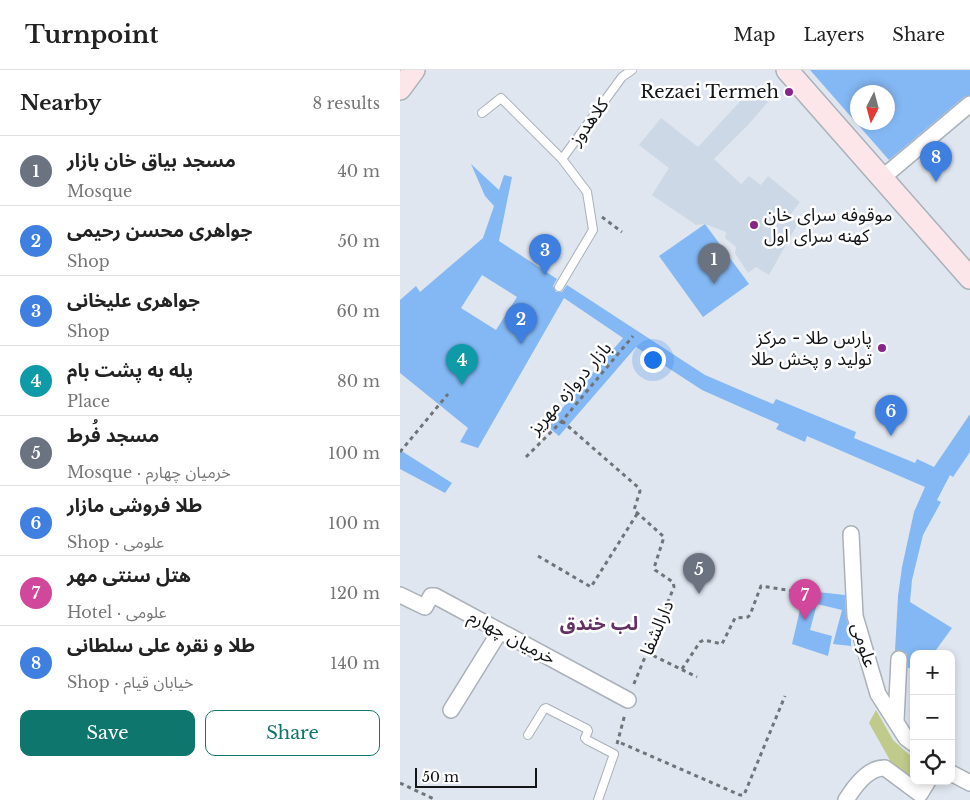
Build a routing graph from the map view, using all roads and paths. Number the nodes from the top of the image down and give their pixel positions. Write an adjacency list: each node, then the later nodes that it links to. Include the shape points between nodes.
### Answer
1 (414, 70): 4 (main road)
2 (632, 70): 7 (lane, کلاهدوز, via 622,77)
3 (787, 70): 8 (main road)
4 (400, 89)
5 (970, 104): 8 (street)
6 (482, 113): 7 (lane, کلاهدوز, via 501,98)
7 (562, 160): 9 (lane, via 587,192)
8 (882, 178): 11 (main road)
9 (589, 208): 10 (path); 12 (lane, via 593,230)
10 (622, 232)
11 (970, 278)
12 (559, 287)
13 (633, 336): 15 (path, بازار دروازه مهریز)
14 (448, 394): 16 (path)
15 (562, 421): 17 (path, بازار دروازه مهریز); 18 (path, via 639,488 634,509)
16 (400, 452)
17 (526, 457)
18 (637, 514): 20 (path, via 591,587); 24 (path, دارالشفا, via 664,537 654,570 674,584)
19 (851, 534): 31 (street, علومی, via 855,616 878,694)
20 (538, 556)
21 (793, 591): 26 (path, via 761,586 750,615 735,618 722,644 700,642)
22 (400, 595): 23 (street, خرمیان چهارم, via 425,607 431,596 436,596)
23 (500, 631): 29 (street, خرمیان چهارم); 30 (street)
24 (646, 652): 26 (path); 29 (path, دارالشفا)
25 (899, 658): 31 (street)
26 (682, 669): 27 (path)
27 (697, 677)
28 (785, 696): 34 (path, via 744,794)
29 (628, 700): 34 (path, دارالشفا)
30 (451, 710)
31 (896, 722): 33 (street, علومی)
32 (528, 735): 35 (lane, via 546,708 587,729 587,740)
33 (910, 741)
34 (618, 742): 35 (path, دارالشفا)
35 (614, 754): 41 (lane)
36 (955, 775): 38 (street)
37 (400, 783): 40 (path)
38 (970, 784)
39 (926, 785): 42 (street, via 920,794 885,768 880,768 864,776)
40 (436, 800)
41 (598, 800)
42 (846, 800)

